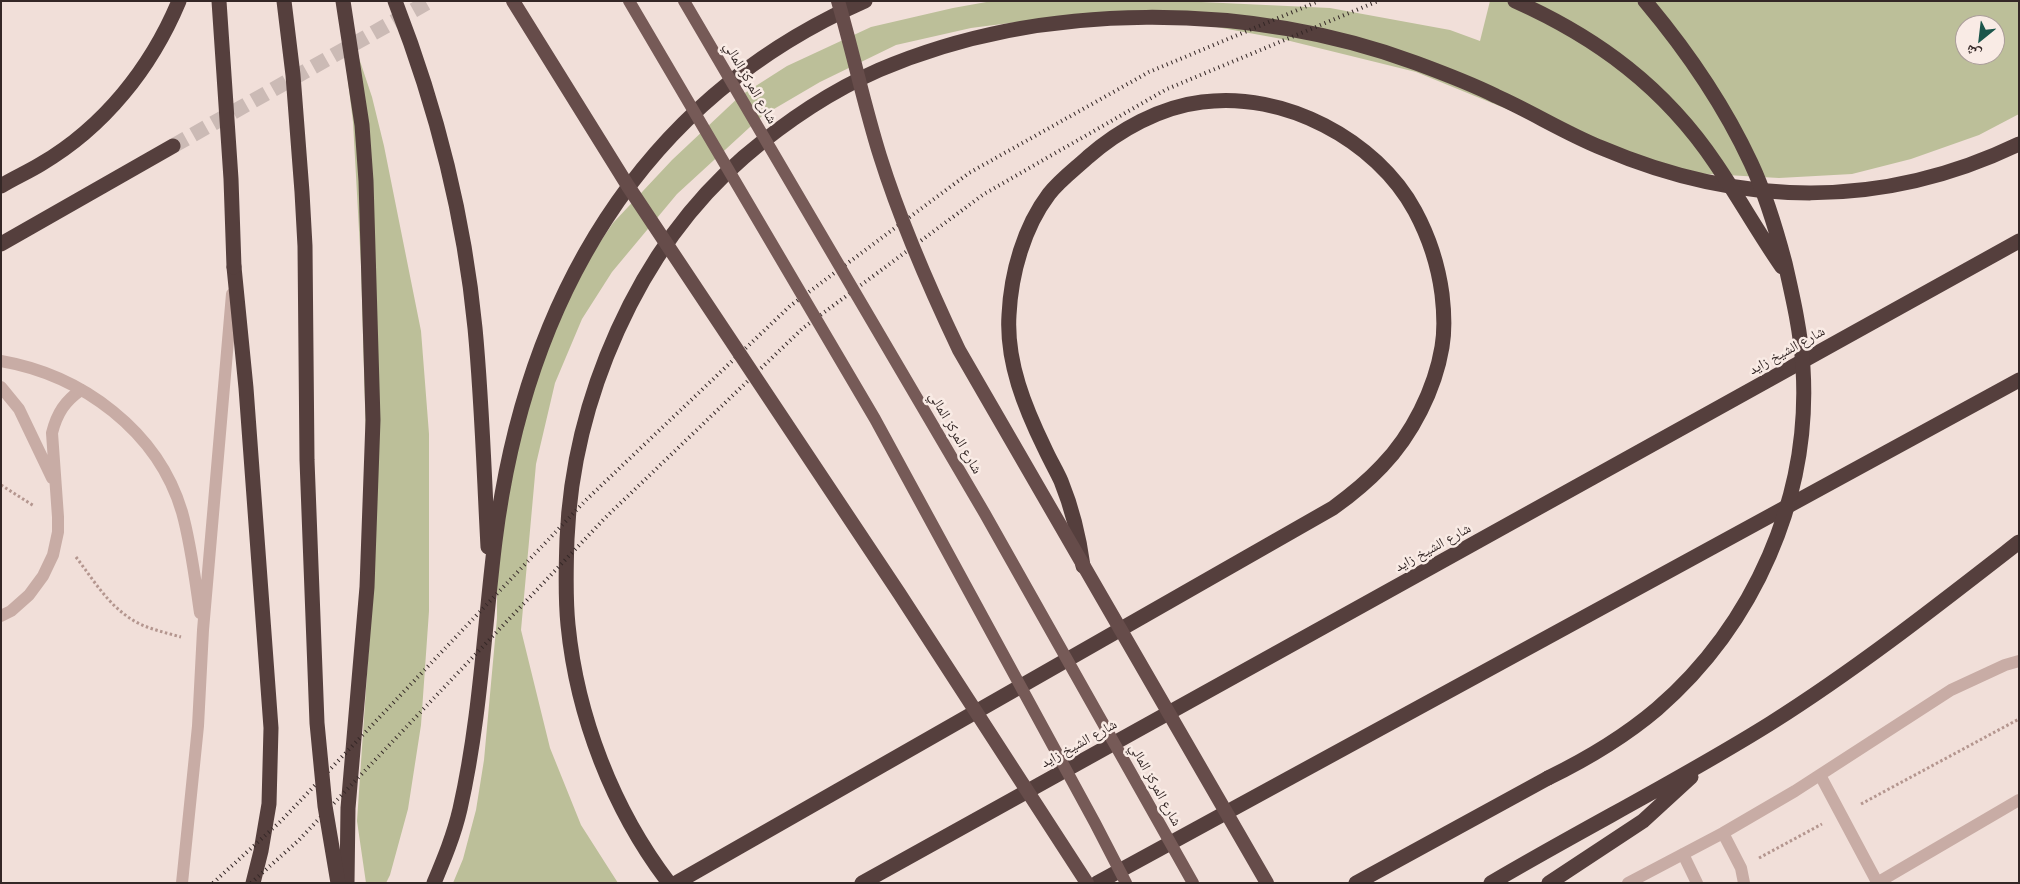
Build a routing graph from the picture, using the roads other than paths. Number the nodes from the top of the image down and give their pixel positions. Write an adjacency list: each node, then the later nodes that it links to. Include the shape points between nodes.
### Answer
1 (179, 1): 15 (highway, via 149,60 107,111 73,142 42,164)
2 (219, 1): 18 (highway, bridge)
3 (284, 1): 39 (highway, bridge, via 303,210 307,460 317,723 325,806)
4 (343, 1): 40 (highway, via 364,150 372,453 367,587 348,808)
5 (396, 1): 27 (highway, via 438,125 467,263 477,354)
6 (512, 1): 45 (highway, bridge, via 628,186)
7 (629, 1): 47 (main road, bridge, via 875,419)
8 (684, 1): 48 (main road, شارع المركز المالي, bridge, via 985,514)
9 (838, 1): 26 (highway, bridge, via 880,156 931,292 959,350)
10 (865, 1): 27 (highway, via 789,40 720,89 660,147 609,214 567,287 534,364 503,491)
11 (1515, 1): 19 (highway, bridge, via 1549,16 1605,50 1643,79 1670,106 1716,165)
12 (1645, 1): 19 (highway, bridge, via 1696,66 1739,138 1763,190)
13 (2019, 144): 42 (highway, via 1969,165 1898,184 1826,194 1789,194 1717,186 1623,157 1497,96 1408,61 1322,36 1187,18 1096,19 1006,29 920,53 839,90 765,139 701,199 673,234 626,312 608,354 581,442 567,532 568,623 581,693 598,754 616,794)
14 (173, 146): 17 (highway)
15 (4, 184)
16 (2019, 241): 44 (highway, شارع الشيخ زايد)
17 (1, 244)
18 (234, 267): 29 (street); 38 (highway, via 271,728 269,804)
19 (1788, 274): 50 (highway, bridge, via 1803,368 1801,432 1790,496 1766,563 1740,613 1722,639 1680,688 1632,729 1578,764)
20 (1, 361): 23 (street, via 39,370)
21 (2019, 380): 46 (highway)
22 (1, 387): 24 (street, via 19,409)
23 (81, 390): 24 (street, via 70,397 55,420 52,433); 29 (street, via 125,421 159,462 172,486 188,537)
24 (55, 484): 28 (street, via 58,532 53,555 29,595)
25 (2019, 542): 31 (highway, via 1894,639)
26 (1083, 567): 43 (highway, bridge, via 1079,536 1070,507 1060,478 1030,419 1018,386 1011,352 1008,318 1012,284 1034,220 1050,194 1096,150 1120,133 1174,108 1232,100 1288,110 1315,121 1369,155 1393,180 1422,224 1439,273 1443,308 1442,346 1433,378 1421,409 1384,465 1333,508); 49 (highway, bridge)
27 (490, 584): 41 (highway, via 481,675 460,811)
28 (1, 616)
29 (203, 630): 37 (street, via 198,726)
30 (2019, 661): 32 (street, via 2005,664 1951,690)
31 (1709, 761): 51 (highway); 52 (highway, via 1643,821)
32 (1820, 775): 34 (street); 36 (street)
33 (2019, 800): 36 (street)
34 (1723, 833): 35 (street); 55 (street, via 1741,868)
35 (1683, 854): 53 (street); 54 (street)
36 (1877, 882)
37 (182, 883)
38 (253, 883)
39 (338, 883)
40 (346, 883)
41 (434, 883)
42 (669, 883)
43 (676, 883)
44 (862, 883)
45 (1086, 883)
46 (1097, 883)
47 (1126, 883)
48 (1193, 883)
49 (1267, 883)
50 (1356, 883)
51 (1491, 883)
52 (1549, 883)
53 (1628, 883)
54 (1697, 883)
55 (1744, 883)

